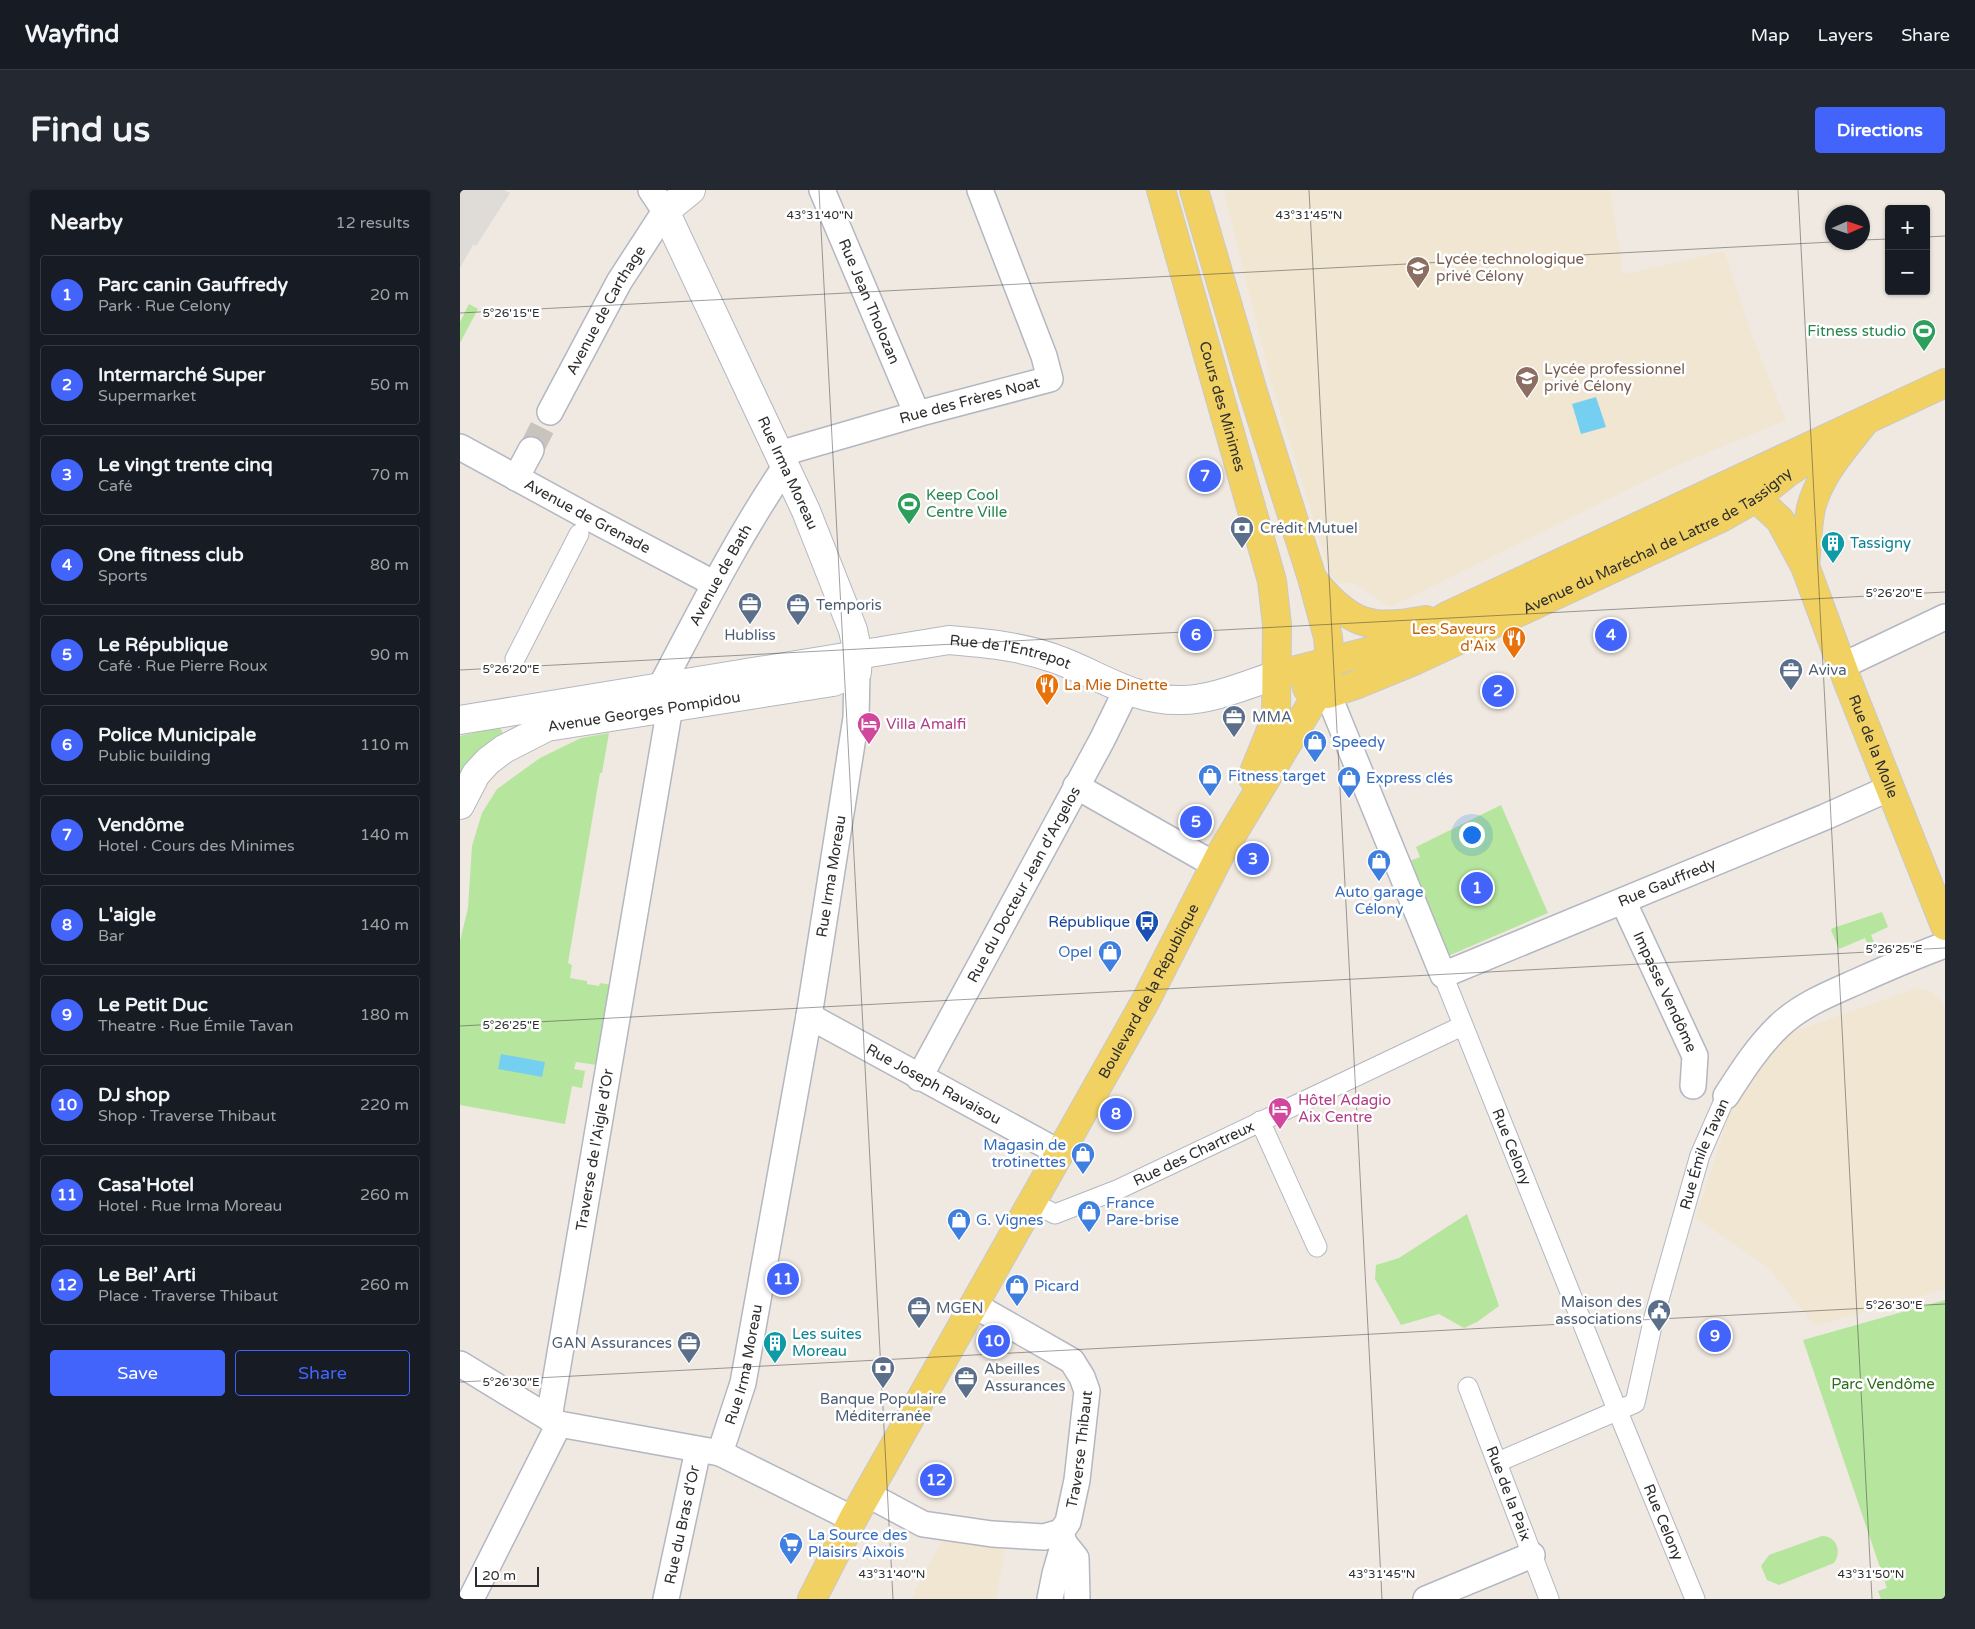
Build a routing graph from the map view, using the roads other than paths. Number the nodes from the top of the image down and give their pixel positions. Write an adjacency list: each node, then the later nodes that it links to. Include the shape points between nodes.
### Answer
1 (691, 190): 6 (main road)
2 (822, 190): 9 (street, Rue Jean Tholozan)
3 (980, 190): 9 (street, Rue des Frères Noat, via 1044,356 1050,380)
4 (1161, 190): 27 (main road, Cours des Minimes, via 1272,581 1277,624)
5 (1194, 190): 19 (main road)
6 (658, 200): 8 (street, Avenue de Carthage); 13 (main road, Rue Irma Moreau)
7 (1945, 383): 10 (main road, Avenue du Maréchal de Lattre de Tassigny)
8 (550, 412)
9 (917, 414): 13 (street, Rue des Frères Noat)
10 (1868, 418): 15 (main road, Avenue du Maréchal de Lattre de Tassigny); 16 (main road, Avenue du Maréchal de Lattre de Tassigny); 18 (main road, Rue de la Molle, via 1835,458 1817,491 1811,510)
11 (460, 447): 14 (street, Avenue de Grenade)
12 (531, 450): 14 (street)
13 (782, 460): 20 (street, Avenue de Bath, via 767,494); 25 (main road, Rue Irma Moreau, via 853,630)
14 (516, 478): 20 (street, Avenue de Grenade)
15 (1707, 493): 16 (main road); 21 (main road, Avenue du Maréchal de Lattre de Tassigny)
16 (1756, 498): 18 (main road, Rue de la Molle, via 1780,520); 29 (main road, Avenue du Maréchal de Lattre de Tassigny, via 1675,541 1425,656 1355,685)
17 (579, 534): 24 (street)
18 (1805, 566): 26 (main road, Rue de la Molle)
19 (1312, 578): 21 (main road, Avenue du Maréchal de Lattre de Tassigny, via 1346,614 1372,625 1401,625); 23 (main road)
20 (716, 584): 30 (street, Avenue de Bath)
21 (1449, 615): 23 (main road, Avenue du Maréchal de Lattre de Tassigny, via 1407,640 1374,650)
22 (1945, 617): 26 (street)
23 (1332, 652): 27 (main road, Avenue du Maréchal de Lattre de Tassigny); 29 (main road, Boulevard de la République)
24 (515, 659)
25 (858, 663): 28 (main road, Rue de l'Entrepot, via 948,640 1000,644 1059,660); 30 (main road, Avenue Georges Pompidou); 41 (street, Rue Irma Moreau, via 856,718)
26 (1842, 666): 34 (main road, Rue de la Molle)
27 (1277, 675): 28 (main road, Rue de l'Entrepot, via 1206,698 1157,700); 29 (main road); 32 (main road, Cours des Minimes)
28 (1126, 691): 33 (street, Rue du Docteur Jean d'Argelos)
29 (1323, 694): 32 (main road, Boulevard de la République); 40 (street, Rue Celony)
30 (666, 697): 31 (main road, Avenue Georges Pompidou); 35 (main road, Avenue Georges Pompidou, via 547,727 523,738 488,761 476,774); 54 (street, Traverse de l'Aigle d'Or)
31 (460, 720)
32 (1283, 729): 36 (main road, Boulevard de la République)
33 (1076, 786): 36 (street, via 1134,820); 43 (street, Rue du Docteur Jean d'Argelos)
34 (1890, 788): 37 (street, Rue Gauffredy); 38 (main road, Rue de la Molle)
35 (460, 805)
36 (1218, 859): 47 (main road, Boulevard de la République, via 1145,1002)
37 (1623, 901): 40 (street, Rue Gauffredy); 44 (street, Impasse Vendôme, via 1695,1056)
38 (1945, 926)
39 (1945, 945): 45 (street, Rue Émile Tavan, via 1803,1008 1765,1040)
40 (1443, 975): 42 (street, Rue Celony)
41 (809, 1016): 43 (street, Rue Joseph Ravaisou); 55 (street, Rue Irma Moreau, via 743,1383)
42 (1462, 1026): 46 (street, Rue des Chartreux); 53 (street, Rue Celony)
43 (919, 1078): 47 (street, Rue Joseph Ravaisou)
44 (1692, 1086)
45 (1726, 1096): 53 (street, Rue Émile Tavan, via 1700,1155 1654,1317 1635,1403)
46 (1260, 1121): 48 (street, Rue des Chartreux, via 1119,1189 1055,1214); 49 (street)
47 (1060, 1153): 48 (main road, Boulevard de la République)
48 (1033, 1203): 50 (main road, Boulevard de la République)
49 (1316, 1247)
50 (974, 1305): 57 (main road, Boulevard de la République); 59 (street, Traverse Thibaut, via 1072,1361 1082,1377 1086,1391 1077,1480)
51 (460, 1364): 54 (street)
52 (1468, 1386): 56 (street, Rue de la Paix)
53 (1618, 1411): 56 (street); 68 (street, Rue Celony)
54 (554, 1421): 55 (street); 61 (street, Traverse de l'Aigle d'Or)
55 (710, 1451): 58 (street); 62 (street, Rue du Bras d'Or)
56 (1498, 1462): 60 (street, Rue de la Paix)
57 (867, 1494): 58 (main road, Boulevard de la République); 59 (street, via 923,1524 992,1534)
58 (853, 1518): 63 (main road, Boulevard de la République)
59 (1062, 1538): 64 (street, Traverse Thibaut); 65 (street, via 1076,1558)
60 (1532, 1555): 66 (street); 67 (street, Rue de la Paix)
61 (472, 1599)
62 (666, 1599)
63 (812, 1599)
64 (1050, 1599)
65 (1078, 1599)
66 (1426, 1599)
67 (1549, 1599)
68 (1695, 1599)

